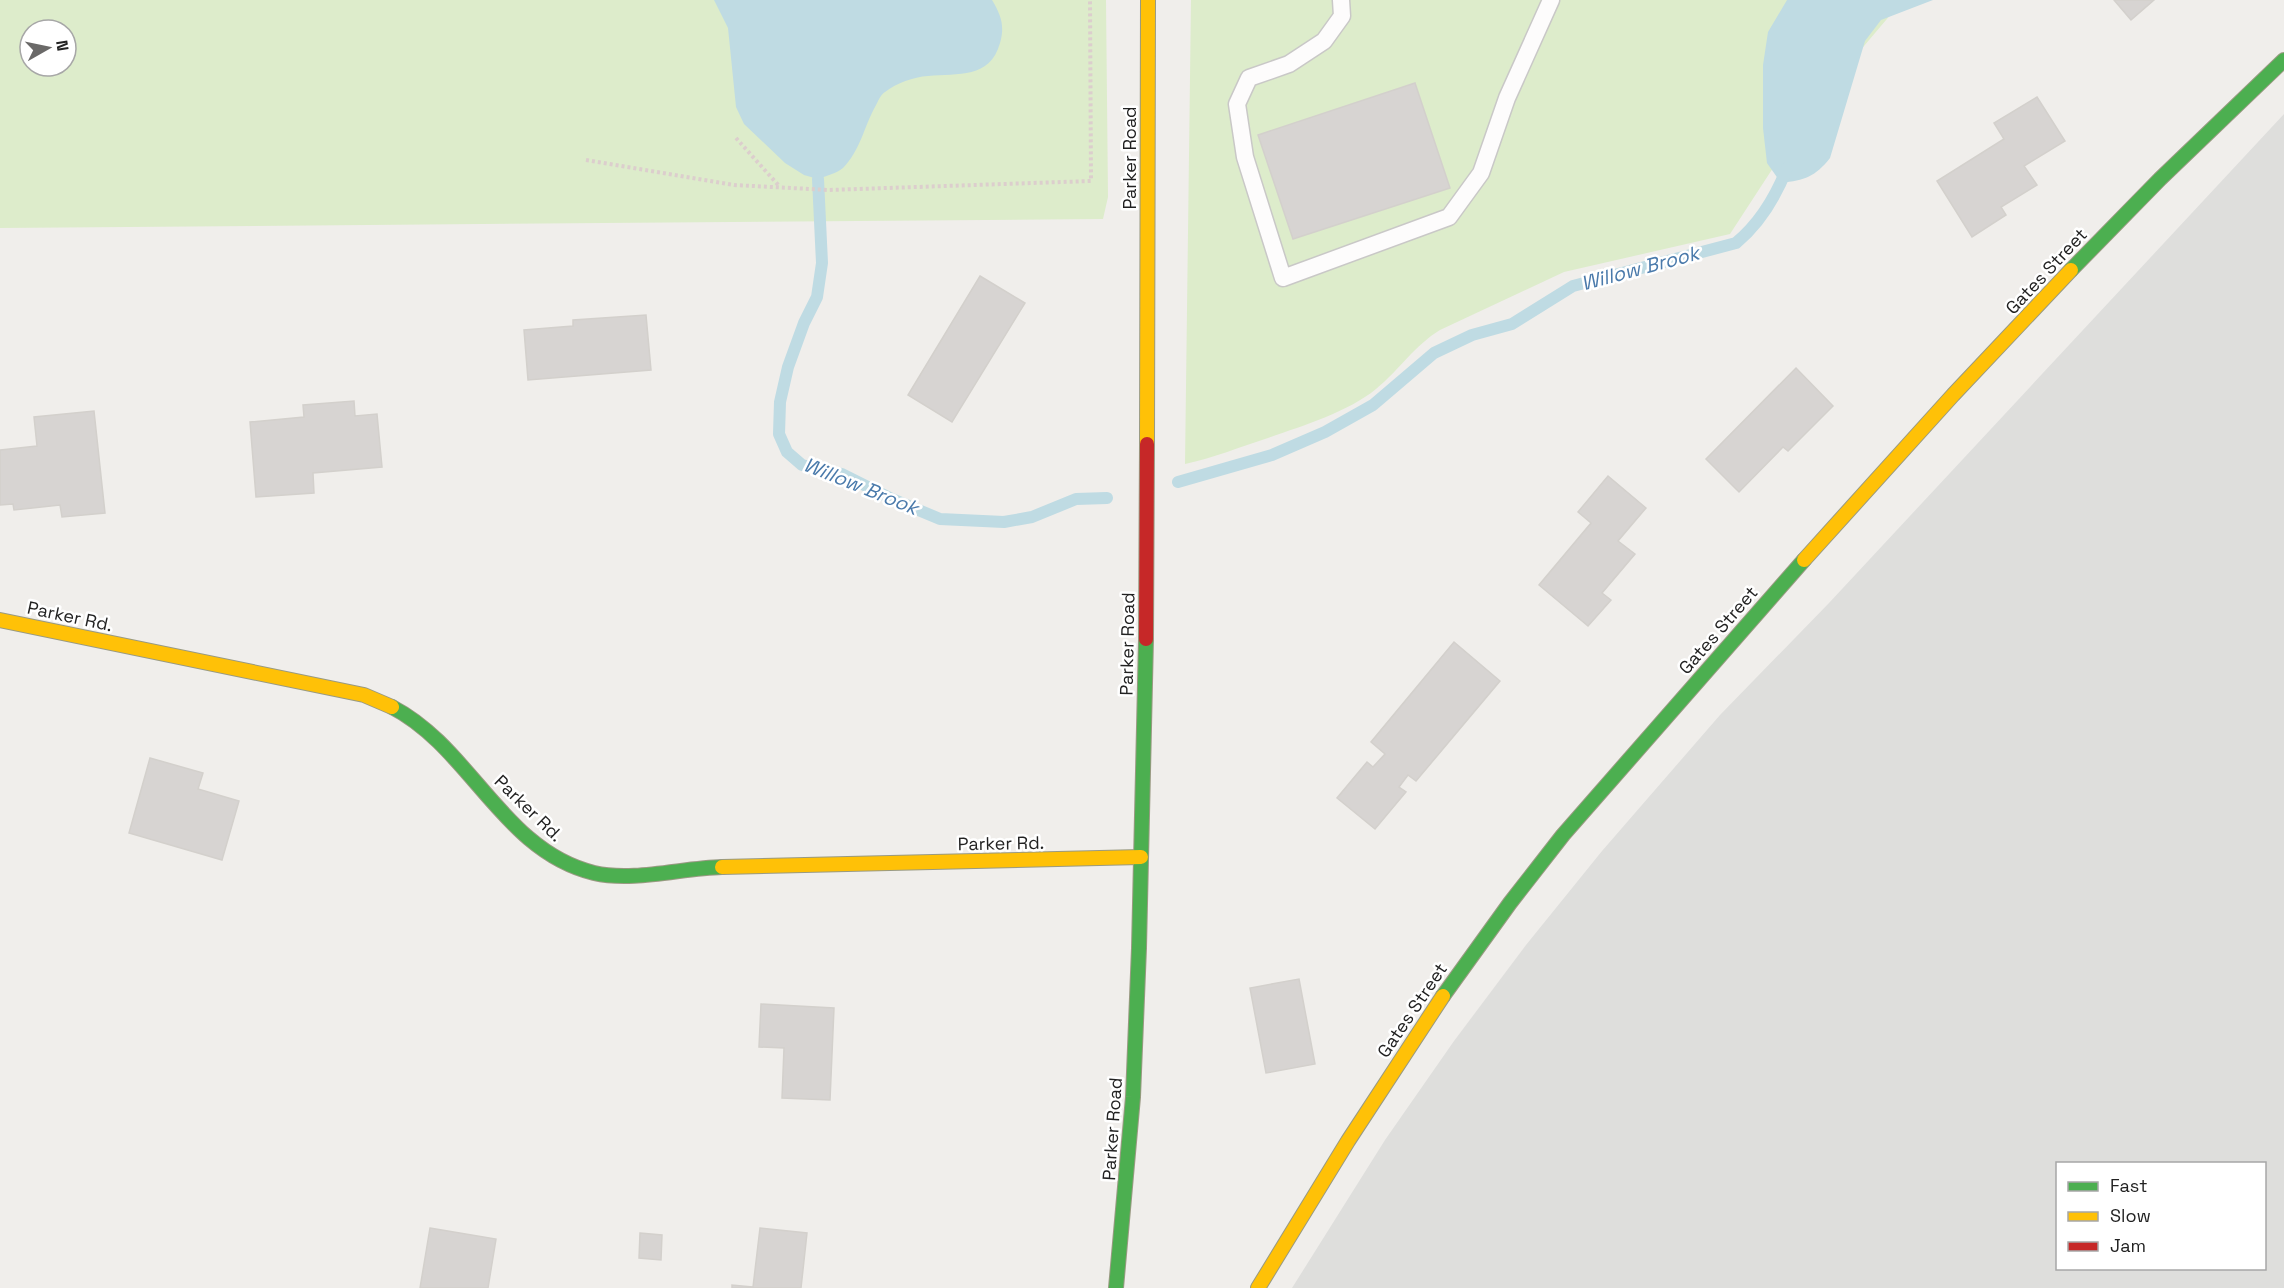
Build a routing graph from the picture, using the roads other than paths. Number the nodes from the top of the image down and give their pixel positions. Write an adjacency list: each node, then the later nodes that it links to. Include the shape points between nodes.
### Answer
1 (1148, 0): 6 (street, Parker Road, via 1146,624)
2 (1341, 0): 3 (lane, via 1342,16 1324,41 1289,64 1249,78 1237,104 1245,158 1283,278 1449,217 1481,173 1507,98)
3 (1551, 0)
4 (2284, 60): 8 (street, Gates Street, via 2088,251 1778,589 1573,824 1491,928 1405,1051)
5 (0, 620): 6 (street, Parker Rd., via 364,695 396,708 447,749 540,848 566,865 596,874)
6 (1141, 857): 7 (street, Parker Road, via 1133,1097)
7 (1116, 1288)
8 (1258, 1288)

